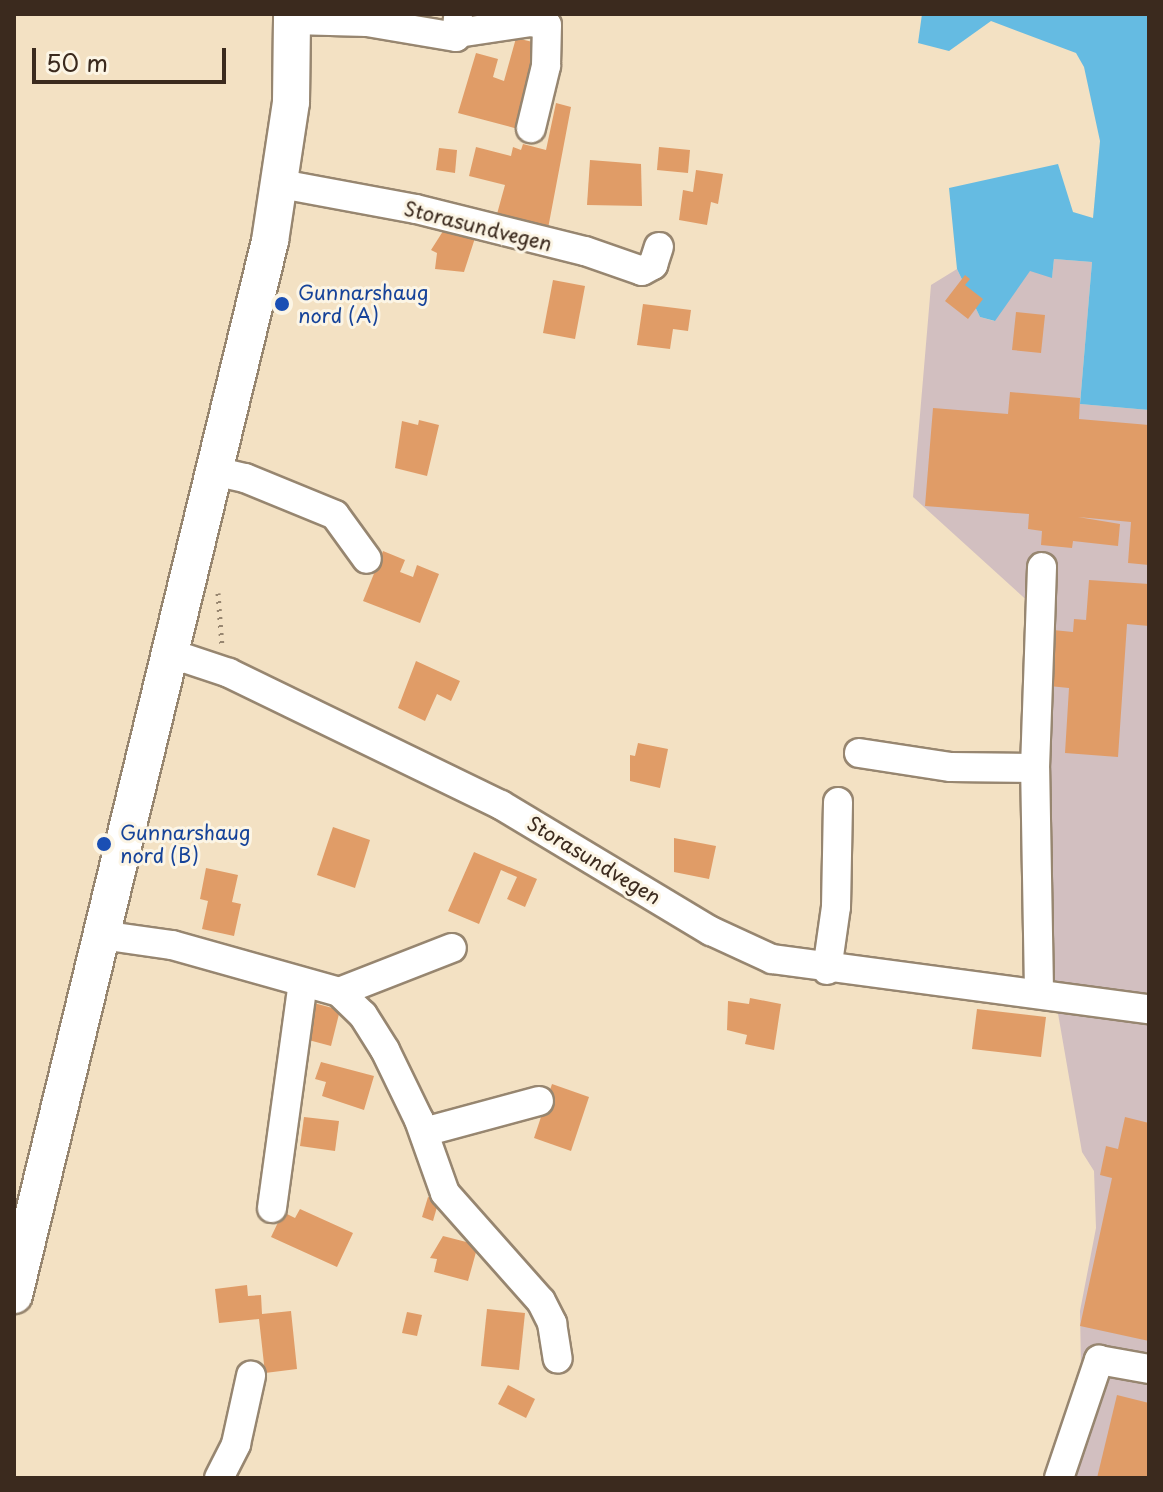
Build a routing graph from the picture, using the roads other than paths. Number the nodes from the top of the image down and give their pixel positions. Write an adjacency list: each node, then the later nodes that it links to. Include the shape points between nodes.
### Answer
1 (293, 17): 2 (street, via 367,22 431,35); 4 (main road)
2 (458, 23): 3 (street, via 547,25 546,66)
3 (531, 128)
4 (281, 184): 5 (street, Storasundvegen, via 416,209 585,251 642,271 653,265); 6 (main road)
5 (659, 247)
6 (214, 471): 7 (street, via 245,478 335,515); 9 (main road)
7 (367, 559)
8 (1042, 567): 11 (street)
9 (169, 653): 13 (main road); 15 (street, Storasundvegen, via 229,673 501,805 711,931 772,959)
10 (859, 753): 11 (street, via 951,767)
11 (1035, 768): 17 (street)
12 (838, 802): 15 (street, via 836,907)
13 (101, 935): 16 (street, via 172,945); 23 (main road)
14 (452, 948): 18 (street)
15 (827, 970): 17 (street, Storasundvegen)
16 (303, 983): 18 (street); 22 (street)
17 (1039, 991): 19 (street, Storasundvegen)
18 (339, 992): 21 (street, via 363,1015 385,1050)
19 (1149, 1009)
20 (539, 1101): 21 (street)
21 (424, 1132): 24 (street, via 445,1193 541,1301 552,1323)
22 (272, 1208)
23 (14, 1295)
24 (558, 1359)
25 (1149, 1369): 28 (street, via 1099,1360)
26 (251, 1376): 27 (street, via 236,1444)
27 (219, 1478)
28 (1059, 1478)

